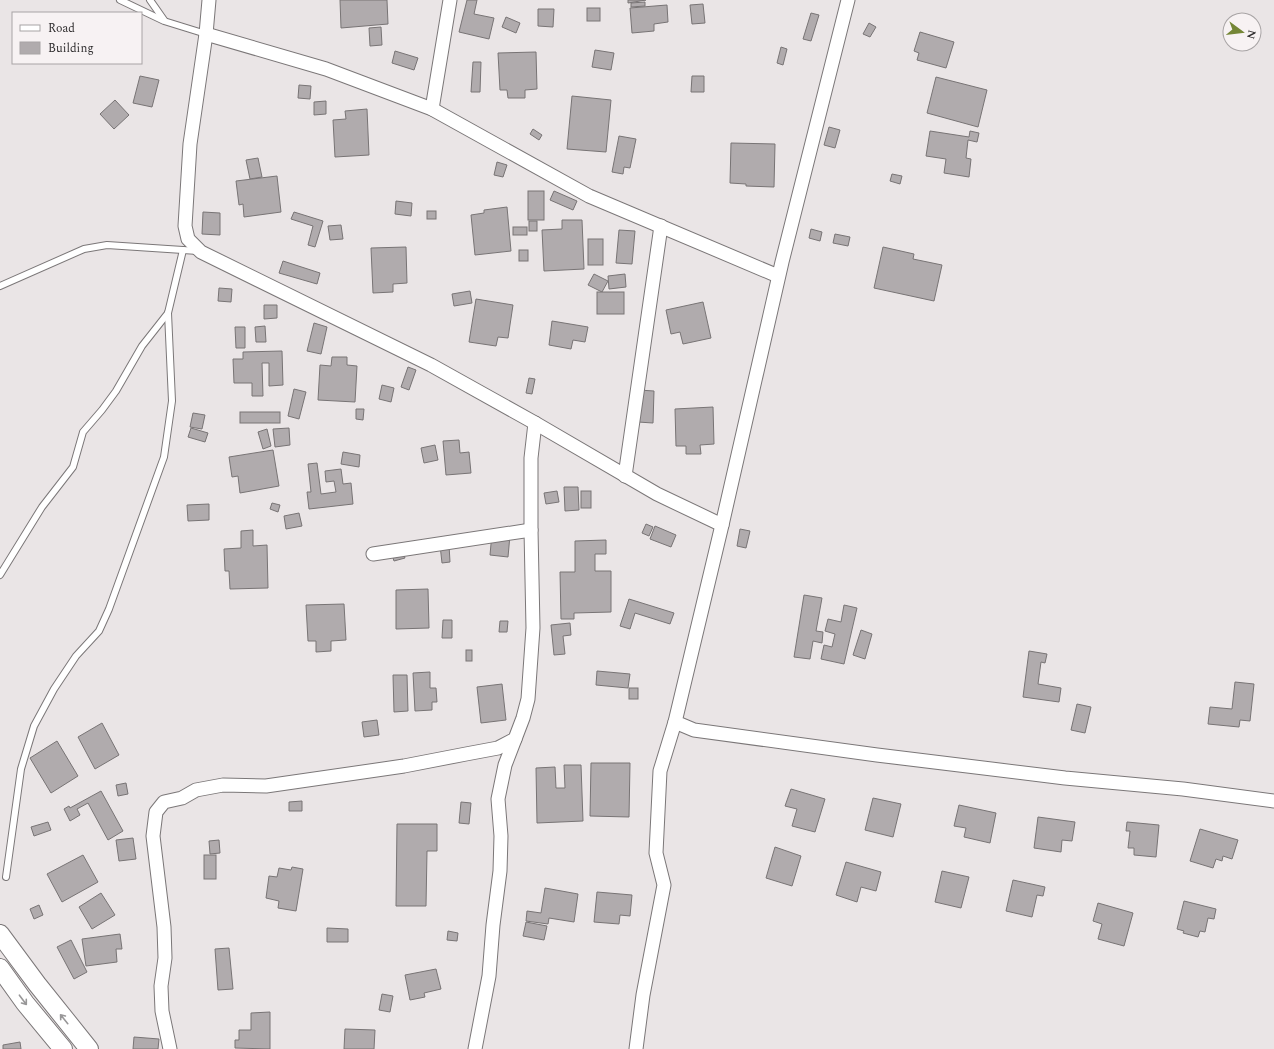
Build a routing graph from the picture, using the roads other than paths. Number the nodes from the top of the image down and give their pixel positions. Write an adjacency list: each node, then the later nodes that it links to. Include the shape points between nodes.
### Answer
1 (120, 0): 6 (lane)
2 (150, 0): 6 (lane)
3 (209, 0): 7 (street)
4 (450, 0): 8 (street)
5 (848, 0): 12 (street)
6 (164, 21): 7 (lane)
7 (206, 34): 8 (street, via 326,68); 11 (street, via 190,144 185,226 188,239)
8 (432, 109): 9 (street, via 589,196)
9 (661, 226): 12 (street); 16 (street)
10 (183, 250): 11 (lane); 13 (lane, via 107,245 84,249); 14 (lane)
11 (201, 252): 15 (street, via 430,365)
12 (778, 276): 17 (street)
13 (0, 286)
14 (168, 313): 20 (lane, via 142,346 102,410 83,432 73,467 42,507); 24 (lane, via 172,401 164,457 110,609 99,631 76,656 54,689 34,726 21,769)
15 (535, 423): 16 (street); 18 (street, via 531,458)
16 (625, 476): 17 (street)
17 (722, 525): 21 (street)
18 (531, 530): 19 (street); 22 (street, via 533,628 528,699)
19 (373, 554)
20 (0, 575)
21 (675, 722): 23 (street, via 694,730 869,754); 31 (street, via 660,771 656,853 664,885 643,996)
22 (514, 739): 29 (street, via 498,748 396,767 266,786 222,786 196,790 182,798 164,802 156,812 153,836 164,927 162,1011); 30 (street, via 498,799 500,871 489,976)
23 (1274, 801)
24 (6, 876)
25 (0, 934): 28 (main road, one-way to 25)
26 (0, 968): 27 (main road, one-way to 27)
27 (63, 1049)
28 (89, 1049)
29 (170, 1049)
30 (475, 1049)
31 (636, 1049)

